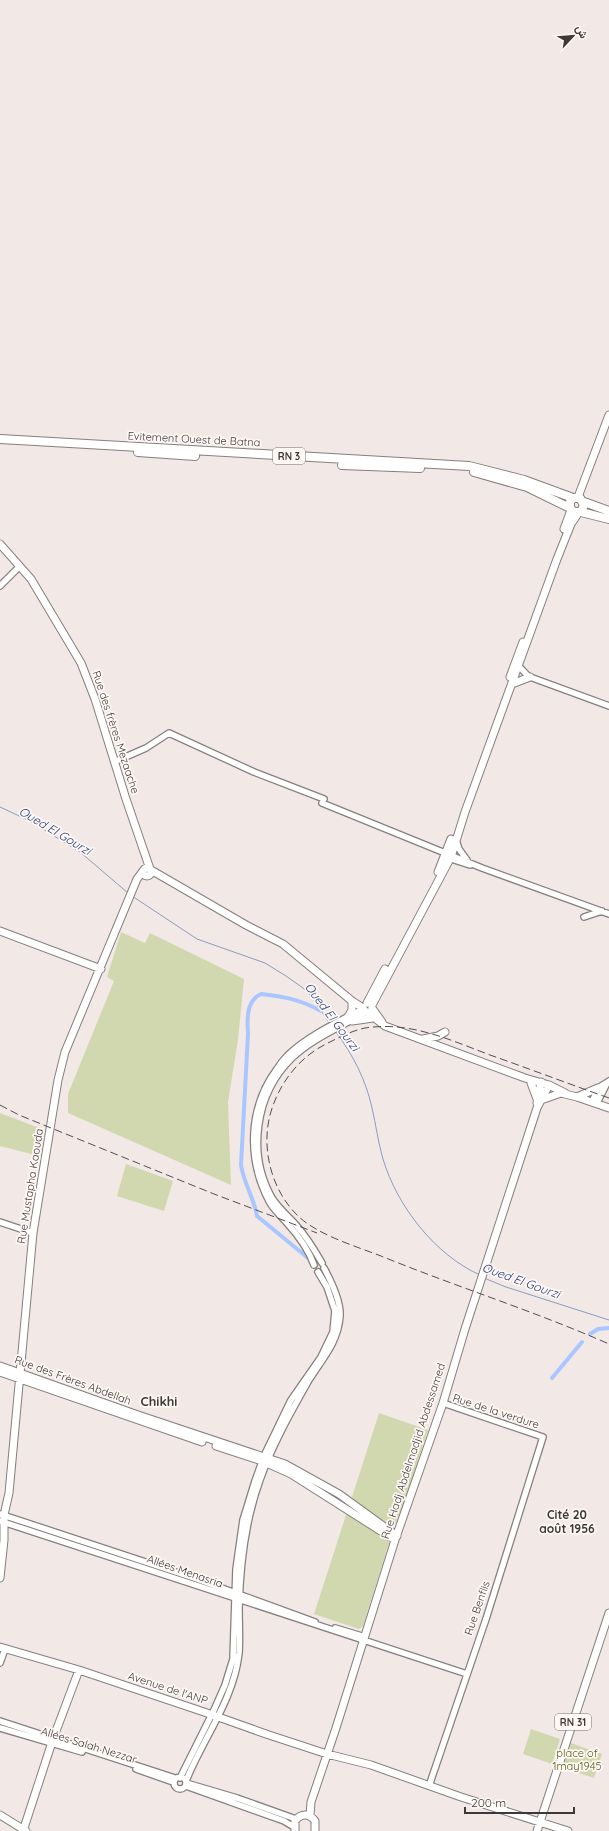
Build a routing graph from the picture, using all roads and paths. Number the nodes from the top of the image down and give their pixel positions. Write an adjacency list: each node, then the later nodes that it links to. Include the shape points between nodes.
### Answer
1 (609, 414): 5 (main road)
2 (609, 423): 5 (main road)
3 (0, 439): 5 (highway, Evitement Ouest de Batna / RN 3, via 469,466 524,480)
4 (0, 444): 7 (highway, Evitement Ouest de Batna / RN 3, via 101,449 168,456 465,471 527,487)
5 (579, 499): 6 (highway, Evitement Ouest de Batna / RN 3); 7 (highway, via 584,507); 7 (highway, via 570,502)
6 (609, 510)
7 (575, 511): 8 (highway, Evitement Ouest de Batna / RN 3); 12 (main road)
8 (609, 519)
9 (0, 544): 10 (main road, Rue des frères Mezaache)
10 (20, 566): 11 (street); 16 (main road, Rue des frères Mezaache, via 31,579 81,663)
11 (0, 586)
12 (517, 665): 13 (street); 14 (main road); 18 (main road)
13 (528, 676): 14 (main road); 15 (street)
14 (513, 681): 17 (main road)
15 (609, 706)
16 (114, 762): 18 (street, via 146,748 169,733); 21 (main road, Rue des frères Mezaache)
17 (456, 840): 18 (main road); 19 (street, via 462,855)
18 (448, 856): 19 (street); 20 (street); 28 (main road)
19 (469, 862): 20 (street)
20 (482, 868): 22 (street)
21 (147, 872): 26 (main road, Rue Mustapha Kaouda, via 133,888); 27 (main road, via 164,878 283,944)
22 (602, 911): 23 (street); 24 (street)
23 (609, 914)
24 (584, 917)
25 (0, 931): 26 (main road)
26 (101, 969): 45 (main road, Rue Mustapha Kaouda, via 60,1069)
27 (350, 999): 28 (main road); 30 (main road, via 352,1010)
28 (367, 1008): 29 (main road); 30 (street); 31 (main road)
29 (373, 1018): 30 (main road); 31 (main road)
30 (346, 1021): 33 (street)
31 (384, 1025): 34 (main road)
32 (445, 1032): 34 (main road)
33 (322, 1034): 46 (street, via 287,1055 270,1078 258,1107 253,1134 254,1160 265,1193 275,1210 304,1243); 47 (street, via 291,1059 274,1080 262,1108 257,1147 261,1171 268,1190 278,1207 308,1239)
34 (422, 1039): 35 (main road)
35 (528, 1080): 37 (main road); 41 (main road)
36 (608, 1082): 38 (street); 42 (street)
37 (544, 1086): 39 (main road); 41 (main road)
38 (598, 1088): 40 (main road); 42 (street)
39 (563, 1093): 40 (main road); 41 (main road)
40 (577, 1096): 42 (main road)
41 (539, 1099): 52 (main road, Rue Hadj Abdelmadjid Abdessamed)
42 (594, 1102): 43 (main road)
43 (609, 1108)
44 (0, 1222): 45 (street)
45 (33, 1233): 51 (main road, Rue Mustapha Kaouda)
46 (314, 1265): 47 (street, via 317,1262); 48 (street)
47 (323, 1265): 48 (street, via 322,1271); 54 (street, via 339,1305 337,1333)
48 (318, 1272): 54 (street, via 327,1287 335,1311 333,1332 321,1357 291,1400)
49 (0, 1366): 51 (main road, Rue des Frères Abdellah)
50 (0, 1372): 51 (main road, Rue des Frères Abdellah)
51 (19, 1375): 54 (main road, Rue des Frères Abdellah, via 136,1420); 55 (main road, Rue Mustapha Kaouda)
52 (443, 1403): 53 (street, Rue de la verdure); 56 (main road, Rue Hadj Abdelmadjid Abdessamed)
53 (543, 1437): 64 (street, Rue Benflis)
54 (266, 1460): 56 (main road, Rue des Frères Abdellah); 58 (street, via 243,1520 236,1569)
55 (4, 1520): 57 (main road, Rue Mustapha Kaouda); 58 (street, Allées Menasria); 58 (street)
56 (396, 1538): 60 (main road, Rue Hadj Abdelmadjid Abdessamed)
57 (0, 1578)
58 (236, 1595): 60 (street, Allées Menasria); 60 (street, Allées Menasria); 65 (street, via 239,1654 232,1681)
59 (609, 1613): 76 (main road, RN 31)
60 (364, 1639): 64 (street); 69 (main road, Rue Hadj Abdelmadjid Abdessamed)
61 (2, 1648): 62 (street); 63 (main road, Avenue de l'ANP)
62 (0, 1663)
63 (79, 1670): 65 (main road, Avenue de l'ANP); 68 (main road)
64 (467, 1674): 71 (street, Rue Benflis)
65 (215, 1716): 69 (main road, Avenue de l'ANP); 70 (street)
66 (0, 1721): 68 (street)
67 (0, 1728): 68 (street, Allées Salah Nezzar)
68 (52, 1742): 70 (street, Allées Salah Nezzar); 79 (main road)
69 (327, 1754): 71 (main road, Avenue de l'ANP, via 371,1765); 72 (main road, Rue Hadj Abdelmadjid Abdessamed)
70 (181, 1781): 75 (street); 77 (street, via 284,1821)
71 (429, 1786): 76 (main road, Avenue de l'ANP)
72 (311, 1802): 74 (main road, Rue Hadj Abdelmadjid Abdessamed); 75 (main road, Rue Hadj Abdelmadjid Abdessamed)
73 (0, 1815): 79 (main road)
74 (310, 1816): 75 (main road); 78 (main road, via 315,1821)
75 (298, 1817): 77 (main road)
76 (540, 1822): 80 (main road, RN 31); 81 (main road, Avenue de l'ANP)
77 (295, 1829)
78 (316, 1830)
79 (24, 1831)
80 (537, 1831)
81 (568, 1831)

